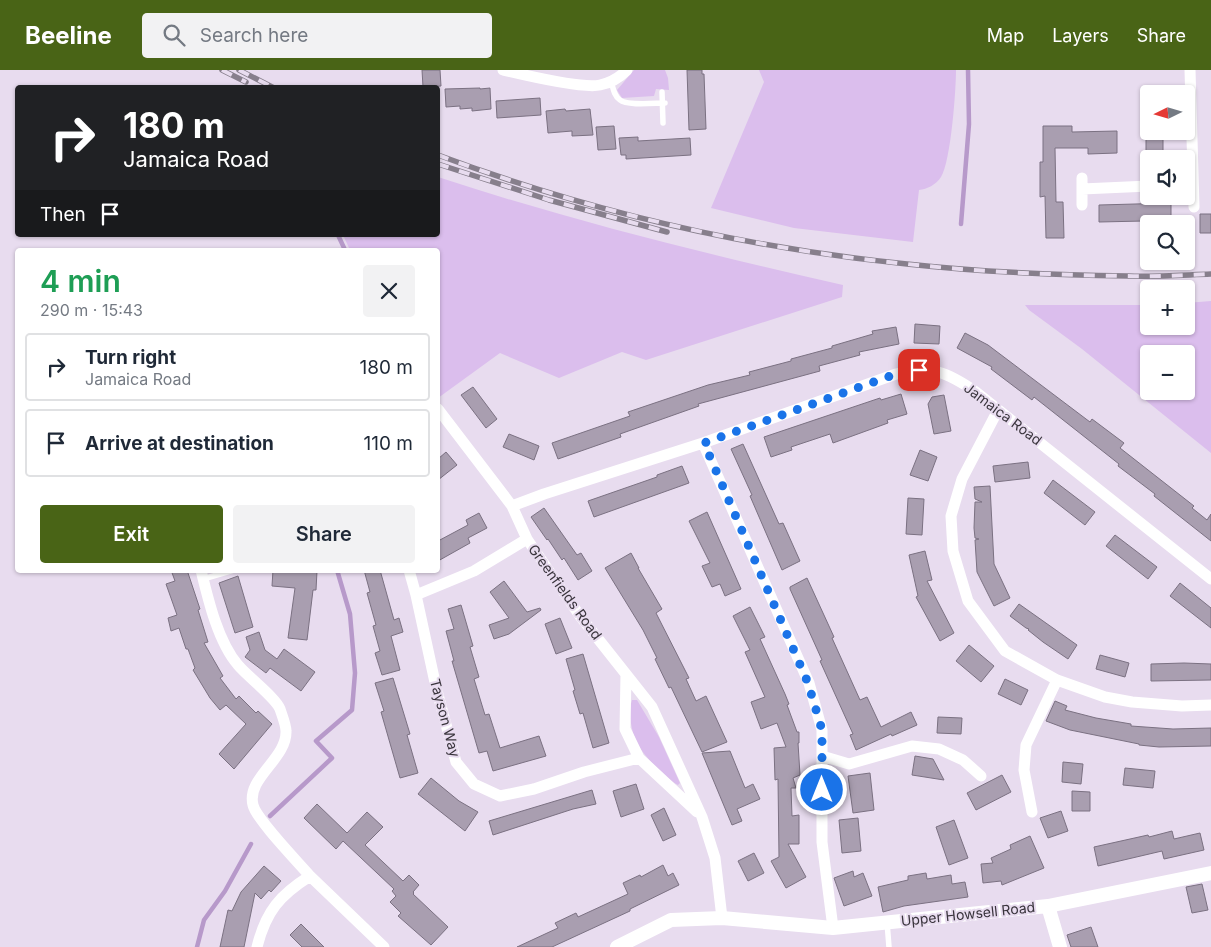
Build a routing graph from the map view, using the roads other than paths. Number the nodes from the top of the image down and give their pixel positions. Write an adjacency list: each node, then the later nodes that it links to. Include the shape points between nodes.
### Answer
1 (503, 70): 4 (street, via 574,84 599,86)
2 (627, 70): 4 (street)
3 (1190, 70): 8 (street)
4 (611, 82): 6 (lane, via 621,101 629,104)
5 (662, 92): 6 (lane)
6 (664, 103): 7 (lane)
7 (663, 123)
8 (1190, 150)
9 (1140, 186): 10 (street, via 1082,184)
10 (1082, 204)
11 (998, 410): 13 (street, Jamaica Road, via 962,382 941,372 910,370); 18 (street, Jamaica Road); 21 (street, via 962,479 951,516 953,551 968,601 1005,651)
12 (440, 412): 14 (street, Greenfields Road)
13 (704, 443): 14 (street); 23 (street, via 808,683 822,730)
14 (512, 506): 15 (street, Greenfields Road)
15 (527, 539): 19 (street, via 474,571); 20 (street, Greenfields Road, via 580,616)
16 (410, 573): 19 (street, Tayson Way)
17 (202, 574): 29 (street, via 208,601 226,648 237,665 279,707 286,730 282,749 254,788 253,804 258,817)
18 (1211, 579)
19 (416, 595): 24 (street, Tayson Way, via 456,762 474,784 500,796)
20 (626, 674): 24 (street, Greenfields Road, via 625,729); 27 (street, Greenfields Road, via 652,707)
21 (1057, 680): 22 (street, via 1132,702); 26 (street, via 1026,745 1024,770)
22 (1211, 705)
23 (822, 756): 25 (street, via 849,764 912,746 939,749 963,760); 33 (street, via 822,842)
24 (638, 758): 27 (street, Greenfields Road)
25 (981, 776)
26 (1032, 812)
27 (702, 817): 31 (street, Greenfields Road, via 715,858)
28 (1211, 873): 30 (street, Upper Howsell Road)
29 (310, 876): 34 (street, via 279,899); 35 (street)
30 (1048, 906): 32 (street, Upper Howsell Road); 38 (street)
31 (722, 918): 33 (street, Upper Howsell Road); 36 (street, Upper Howsell Road, via 671,920)
32 (886, 922): 33 (street, Upper Howsell Road); 37 (lane)
33 (833, 928)
34 (257, 947)
35 (384, 947)
36 (617, 947)
37 (889, 947)
38 (1060, 947)

